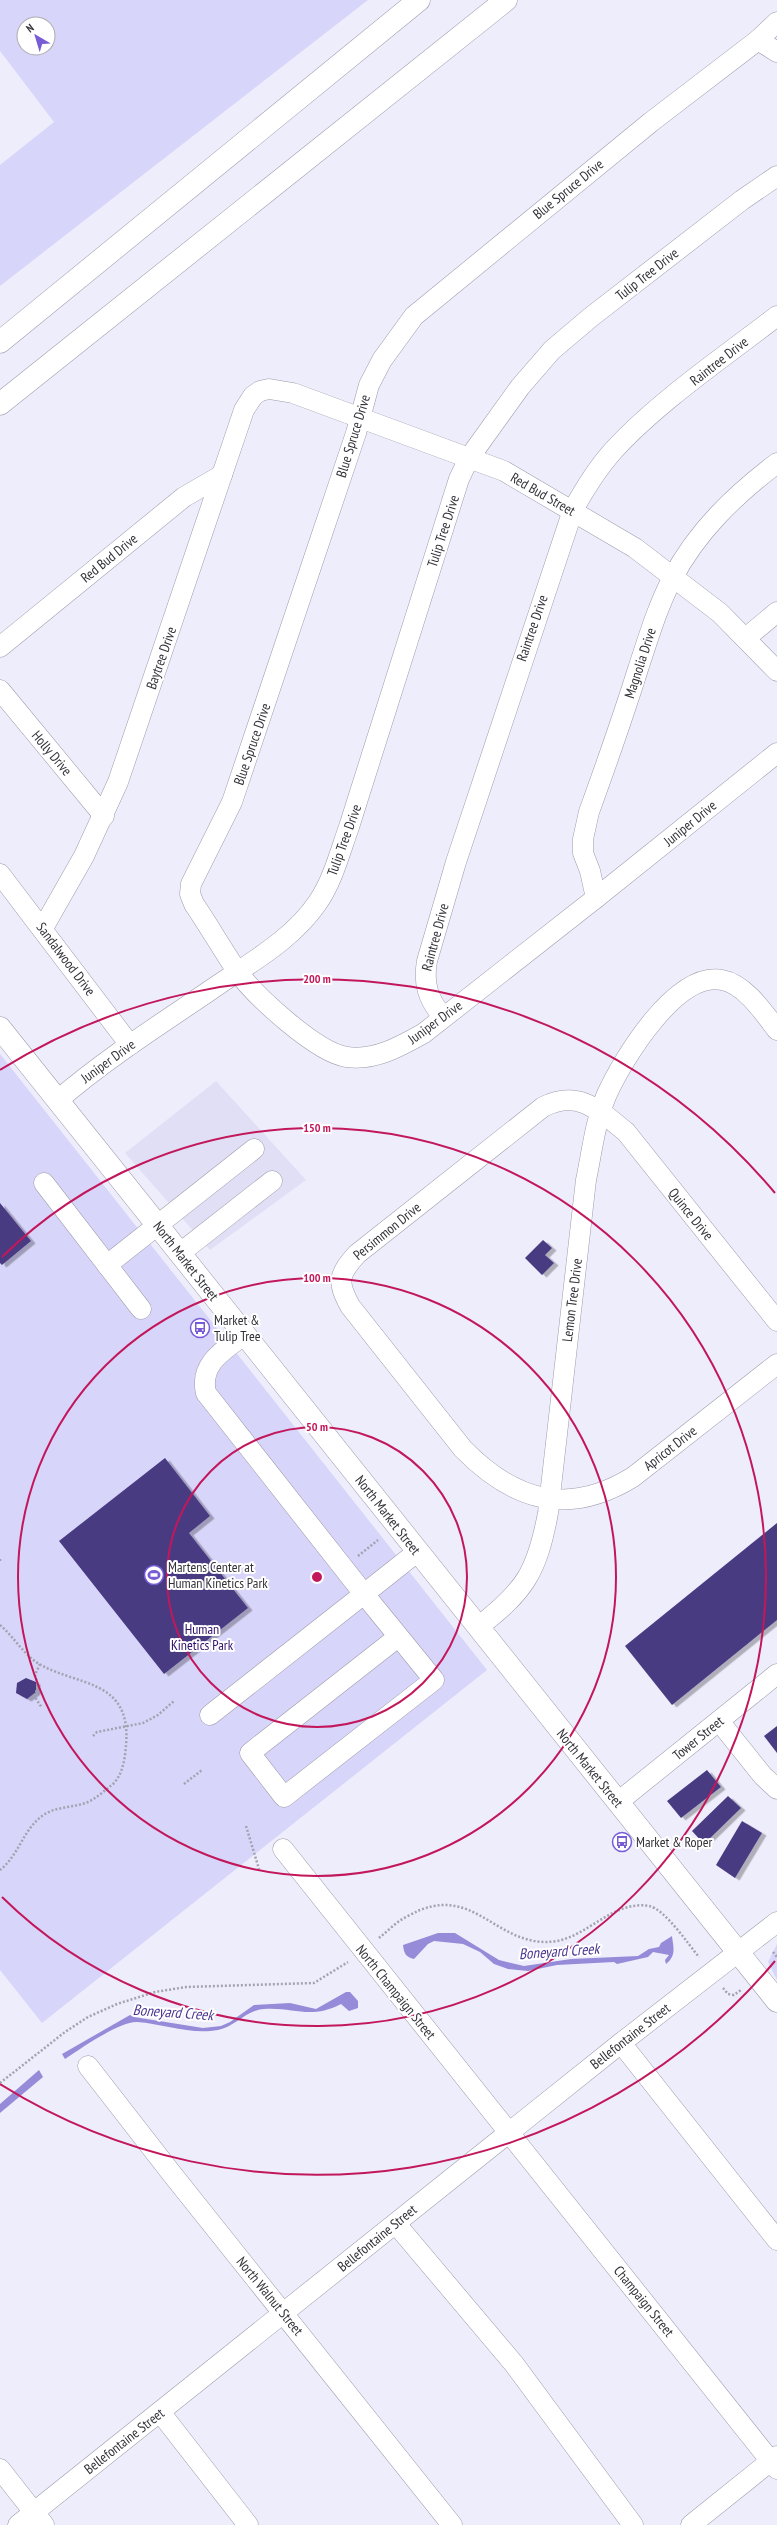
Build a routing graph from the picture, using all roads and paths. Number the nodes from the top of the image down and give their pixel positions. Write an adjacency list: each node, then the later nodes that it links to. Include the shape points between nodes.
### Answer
1 (419, 0): 8 (main road)
2 (506, 0): 10 (main road)
3 (777, 22): 4 (street, Blue Spruce Drive)
4 (758, 40): 5 (street); 11 (street, Blue Spruce Drive, via 651,122 414,316 382,360 369,385)
5 (777, 52)
6 (777, 176): 12 (street, Tulip Tree Drive, via 735,205 552,350 520,387)
7 (777, 316): 15 (street, Raintree Drive, via 652,414 612,452 589,480)
8 (0, 342)
9 (269, 389): 11 (street, Red Bud Street, via 293,393); 14 (street, Baytree Drive, via 253,396 244,410)
10 (0, 404)
11 (360, 418): 12 (street, Red Bud Street); 27 (street, Blue Spruce Drive, via 234,795 191,884 190,894 194,904)
12 (469, 458): 15 (street, Red Bud Street, via 504,471); 27 (street, Tulip Tree Drive, via 459,479 330,879 304,921 276,945)
13 (777, 463): 16 (street, Magnolia Drive, via 743,489 722,510 695,544)
14 (222, 475): 19 (street, Red Bud Drive, via 184,497); 23 (street, Baytree Drive, via 121,775)
15 (572, 510): 16 (street, Red Bud Street, via 634,548); 28 (street, Raintree Drive, via 458,855 427,961 427,991 433,1005)
16 (673, 578): 18 (street, Red Bud Street, via 720,613); 25 (street, Magnolia Drive, via 644,648 588,819 583,853)
17 (777, 612): 18 (street)
18 (747, 638): 20 (street, Red Bud Street)
19 (0, 647)
20 (777, 671)
21 (0, 690): 23 (street, Holly Drive)
22 (777, 753): 25 (street, Juniper Drive)
23 (104, 816): 26 (street, Baytree Drive)
24 (0, 874): 26 (street, Sandalwood Drive)
25 (596, 898): 28 (street, Juniper Drive)
26 (43, 928): 31 (street, Sandalwood Drive)
27 (237, 972): 28 (street, Juniper Drive, via 266,1002 315,1044 347,1057 380,1054 403,1045 424,1033); 31 (street, Juniper Drive)
28 (443, 1017)
29 (0, 1028): 32 (main road, North Market Street)
30 (777, 1030): 33 (street, Lemon Tree Drive, via 757,1004 736,986 723,980 710,979 695,983 661,1012 642,1035 607,1094)
31 (130, 1045): 32 (street, Juniper Drive)
32 (58, 1100): 37 (main road, North Market Street)
33 (600, 1113): 41 (street, Quince Drive, via 626,1132); 44 (street, Lemon Tree Drive, via 586,1180); 44 (street, Persimmon Drive, via 584,1103 568,1098 544,1107 357,1254 345,1268 341,1279 341,1290 350,1306 463,1449 484,1470 502,1483 527,1494)
34 (254, 1149): 37 (street)
35 (272, 1181): 38 (street)
36 (44, 1183): 39 (street)
37 (158, 1225): 38 (main road, North Market Street); 39 (street)
38 (180, 1254): 42 (main road, North Market Street)
39 (107, 1265): 40 (street)
40 (141, 1309)
41 (777, 1321)
42 (244, 1335): 46 (main road, North Market Street); 47 (street, via 212,1361 203,1383 206,1393)
43 (777, 1364): 44 (street, Apricot Drive, via 616,1488 573,1499)
44 (549, 1499): 50 (street, Lemon Tree Drive, via 541,1549 532,1570 520,1590)
45 (378, 1540): 47 (path)
46 (417, 1552): 48 (street); 50 (main road, North Market Street)
47 (343, 1567): 48 (street)
48 (364, 1594): 51 (street); 56 (street)
49 (0, 1625): 52 (path)
50 (478, 1627): 63 (main road, North Market Street)
51 (398, 1637): 51 (street, via 434,1680 284,1797 250,1752)
52 (40, 1664): 55 (path, via 35,1675 38,1685 35,1697); 58 (path, via 50,1670 94,1684 108,1694 122,1710)
53 (777, 1674): 57 (street, Tower Street)
54 (174, 1701): 58 (path, via 143,1724)
55 (42, 1708)
56 (210, 1715)
57 (719, 1721): 62 (street); 63 (street, Tower Street)
58 (127, 1727): 59 (path, via 97,1732); 67 (path, via 124,1762 114,1782 88,1802 43,1815 27,1832 8,1863)
59 (93, 1736)
60 (202, 1770): 61 (path)
61 (184, 1784)
62 (777, 1790)
63 (618, 1802): 70 (main road, North Market Street)
64 (246, 1826): 66 (path)
65 (283, 1850): 81 (street, North Champaign Street)
66 (259, 1869)
67 (0, 1870)
68 (777, 1922): 70 (street, Bellefontaine Street)
69 (373, 1942): 73 (path, via 407,1916 428,1906 446,1904 467,1907 516,1936 540,1941 557,1941 581,1933 613,1912 649,1906 657,1909 667,1919)
70 (737, 1952): 77 (main road, North Market Street); 78 (street, Bellefontaine Street)
71 (773, 1952): 72 (path)
72 (777, 1957)
73 (699, 1958)
74 (351, 1960): 80 (path, via 314,1983 186,1987 155,1992 117,2004 88,2017 65,2032)
75 (721, 1985): 76 (path, via 728,1994 734,1995)
76 (741, 1990)
77 (777, 2001)
78 (621, 2043): 81 (street, Bellefontaine Street); 83 (street)
79 (88, 2066): 84 (street, North Walnut Street)
80 (0, 2083)
81 (510, 2134): 82 (street, Bellefontaine Street); 86 (street, Champaign Street)
82 (396, 2224): 84 (street, Bellefontaine Street); 92 (street, via 514,2364)
83 (777, 2240)
84 (284, 2313): 85 (street, Bellefontaine Street); 91 (street, North Walnut Street)
85 (160, 2412): 88 (street, Bellefontaine Street); 90 (street)
86 (775, 2462): 93 (street)
87 (0, 2469): 88 (street)
88 (39, 2519): 89 (street, Bellefontaine Street)
89 (18, 2525)
90 (248, 2525)
91 (452, 2525)
92 (633, 2525)
93 (691, 2525)

